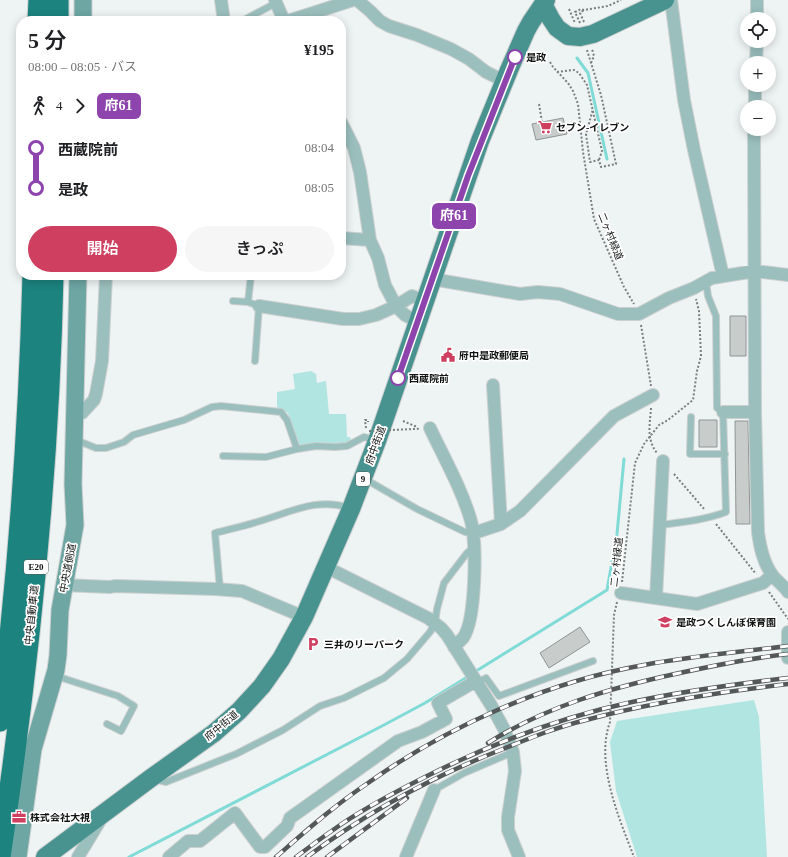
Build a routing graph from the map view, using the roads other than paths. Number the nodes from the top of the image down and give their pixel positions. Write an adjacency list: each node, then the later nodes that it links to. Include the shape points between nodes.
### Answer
1 (39, 0): 13 (highway)
2 (58, 0): 14 (highway)
3 (83, 0): 15 (street)
4 (221, 0): 16 (street)
5 (353, 0): 19 (street)
6 (357, 0): 20 (street, via 389,26 451,49)
7 (665, 0): 11 (main road, via 593,34 580,37 562,33 551,20)
8 (671, 0): 27 (street, via 684,100)
9 (757, 0): 12 (street)
10 (276, 2): 17 (lane); 18 (street)
11 (551, 3): 20 (main road, 府中街道 / 9, via 531,22)
12 (757, 12)
13 (38, 16)
14 (58, 16)
15 (83, 16)
16 (223, 16)
17 (251, 16)
18 (282, 16)
19 (303, 16)
20 (504, 81): 28 (main road, 府中街道 / 9)
21 (346, 132): 24 (street, via 354,148 360,172)
22 (754, 136): 25 (street)
23 (346, 238): 24 (street)
24 (370, 240): 38 (street, via 385,285)
25 (755, 271): 26 (street); 27 (street); 45 (street)
26 (788, 275)
27 (723, 276): 34 (street)
28 (432, 279): 34 (street, via 520,294 560,294 618,314 639,314); 35 (main road, 府中街道 / 9)
29 (33, 280): 75 (highway, 中央自動車道 / E20, via 24,473 16,578)
30 (53, 280): 81 (highway, 中央自動車道 / E20, via 52,346 35,579 23,693)
31 (78, 280): 43 (street, 中央道側道)
32 (106, 280): 43 (street, via 102,361 96,394 94,400 82,412)
33 (252, 280): 37 (lane)
34 (706, 282): 44 (lane, via 708,296 716,316 717,408)
35 (425, 300): 38 (street, via 412,296); 39 (main road, 府中街道 / 9)
36 (233, 301): 37 (lane)
37 (254, 304): 38 (street, via 343,319 376,315); 40 (lane)
38 (396, 306): 39 (street)
39 (418, 322): 48 (main road, 府中街道 / 9)
40 (255, 361)
41 (493, 385): 56 (street)
42 (653, 395): 56 (street, via 614,416 520,511)
43 (75, 412): 49 (street, 中央道側道)
44 (724, 412): 45 (street); 51 (lane)
45 (755, 412): 61 (street, via 758,532)
46 (691, 417): 51 (lane, via 690,454)
47 (430, 428): 58 (street, via 465,503)
48 (373, 436): 50 (lane, via 364,437 347,446); 54 (main road, 府中街道 / 9)
49 (75, 440): 50 (lane, via 96,448 106,448 124,442 133,435 221,406 281,412 287,420); 62 (street, 中央道側道, via 75,525)
50 (297, 449): 52 (lane, via 266,457)
51 (725, 454): 57 (lane, via 726,512 692,522)
52 (223, 456)
53 (663, 461): 57 (street)
54 (363, 478): 55 (main road, 府中街道 / 9); 58 (lane, via 417,508 466,532)
55 (352, 509): 60 (main road, 府中街道 / 9); 63 (lane, via 338,504 313,505 215,533)
56 (501, 524): 58 (street)
57 (661, 525): 66 (street)
58 (474, 533): 59 (street)
59 (474, 548): 68 (lane, via 467,553 444,583); 70 (street, via 474,582 470,611 463,638)
60 (326, 567): 67 (main road, 府中街道 / 9); 68 (street)
61 (768, 579): 65 (street); 66 (street, via 697,604)
62 (63, 585): 63 (street); 73 (street, 中央道側道)
63 (220, 589): 67 (street, via 242,591)
64 (621, 592): 66 (street)
65 (788, 592)
66 (656, 598)
67 (304, 617): 78 (main road, 府中街道 / 9, via 281,659 262,686 239,711 214,733)
68 (435, 623): 70 (street); 78 (lane, via 407,659 384,678 344,698 320,706 283,730 236,754 166,782)
69 (788, 632): 71 (street)
70 (454, 647): 74 (street)
71 (788, 658)
72 (593, 661): 74 (lane, via 499,696 486,678)
73 (55, 676): 76 (lane, via 118,696 134,706 121,731); 82 (street, 中央道側道, via 33,750)
74 (474, 678): 77 (street, via 498,717); 85 (street, via 438,703 446,719 398,741 290,818 287,826 265,847 260,846 235,813 200,841 188,841)
75 (0, 721)
76 (108, 724)
77 (513, 752): 79 (lane, via 464,773); 87 (street, via 515,771 508,830)
78 (150, 778): 80 (main road, 府中街道 / 9)
79 (434, 790): 86 (street)
80 (105, 812): 83 (main road, 府中街道 / 9); 84 (street)
81 (0, 857)
82 (18, 857)
83 (45, 857)
84 (78, 857)
85 (169, 857)
86 (406, 857)
87 (519, 857)

